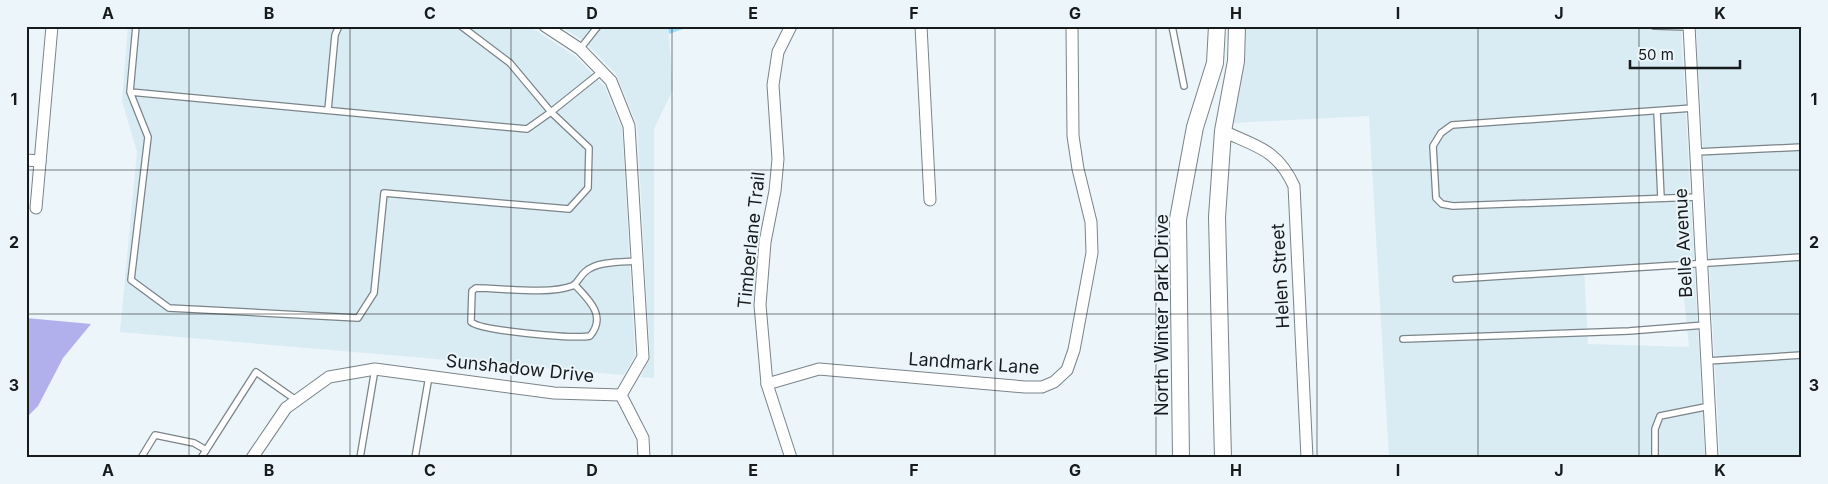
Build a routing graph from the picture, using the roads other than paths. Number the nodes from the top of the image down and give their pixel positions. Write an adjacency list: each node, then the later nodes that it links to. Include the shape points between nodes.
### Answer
1 (52, 26): 27 (street)
2 (136, 26): 18 (lane)
3 (339, 26): 20 (lane, via 335,35)
4 (461, 26): 22 (lane, via 510,63)
5 (545, 26): 15 (street)
6 (598, 26): 15 (lane)
7 (791, 26): 43 (street, Timberlane Trail, via 778,52 773,86 778,160 765,242 760,305)
8 (921, 26): 30 (street)
9 (1072, 26): 43 (street, Landmark Lane, via 1073,136 1091,222 1092,253 1074,350 1067,370 1054,382 1042,387 820,369)
10 (1172, 26): 17 (lane)
11 (1217, 26): 55 (street, North Winter Park Drive, via 1215,63 1195,127 1178,219)
12 (1237, 26): 23 (street, via 1236,61)
13 (1654, 26): 14 (lane)
14 (1688, 27): 19 (street, Belle Avenue)
15 (580, 49): 16 (street)
16 (600, 72): 22 (lane); 33 (street, via 611,81 629,126)
17 (1184, 86)
18 (130, 92): 20 (lane); 22 (lane, via 148,137 131,280 169,308 358,318 374,293 384,193 569,209 588,188 589,148)
19 (1693, 108): 21 (lane); 25 (street, Belle Avenue)
20 (328, 110): 22 (lane, via 527,129)
21 (1657, 111): 29 (lane); 29 (lane, via 1452,125 1441,133 1433,146 1436,198 1442,204)
22 (551, 112)
23 (1223, 131): 56 (street, via 1217,217); 57 (street, Helen Street, via 1277,158 1294,186)
24 (1802, 147): 25 (lane)
25 (1696, 152): 28 (street, Belle Avenue)
26 (26, 160): 27 (street)
27 (40, 161): 31 (street)
28 (1698, 197): 29 (lane); 34 (street, Belle Avenue)
29 (1661, 198)
30 (930, 200)
31 (36, 208)
32 (1802, 257): 34 (lane)
33 (637, 261): 36 (lane, via 586,271); 44 (street, via 643,357)
34 (1702, 262): 35 (lane); 37 (street, Belle Avenue)
35 (1456, 279)
36 (575, 285): 36 (lane, via 545,290 476,288 470,298 472,322 476,326 493,329 590,336 595,330 596,311)
37 (1705, 325): 38 (lane); 40 (street, Belle Avenue)
38 (1403, 339)
39 (1802, 355): 40 (lane)
40 (1707, 361): 46 (street, Belle Avenue)
41 (375, 369): 42 (street, Sunshadow Drive); 45 (street, Sunshadow Drive, via 329,377); 51 (lane)
42 (429, 376): 44 (street, Sunshadow Drive, via 554,393); 52 (lane)
43 (767, 384): 54 (street, Timberlane Trail)
44 (621, 395): 53 (street, via 643,438)
45 (296, 400): 47 (lane, via 256,372); 50 (street, Sunshadow Drive, via 286,408)
46 (1710, 406): 58 (lane, via 1660,416 1655,429); 59 (street, Belle Avenue)
47 (206, 450): 48 (lane, via 194,443 155,435); 49 (lane)
48 (141, 458)
49 (201, 458)
50 (252, 458)
51 (360, 458)
52 (415, 458)
53 (644, 458)
54 (791, 458)
55 (1181, 458)
56 (1222, 458)
57 (1307, 458)
58 (1656, 458)
59 (1712, 458)

